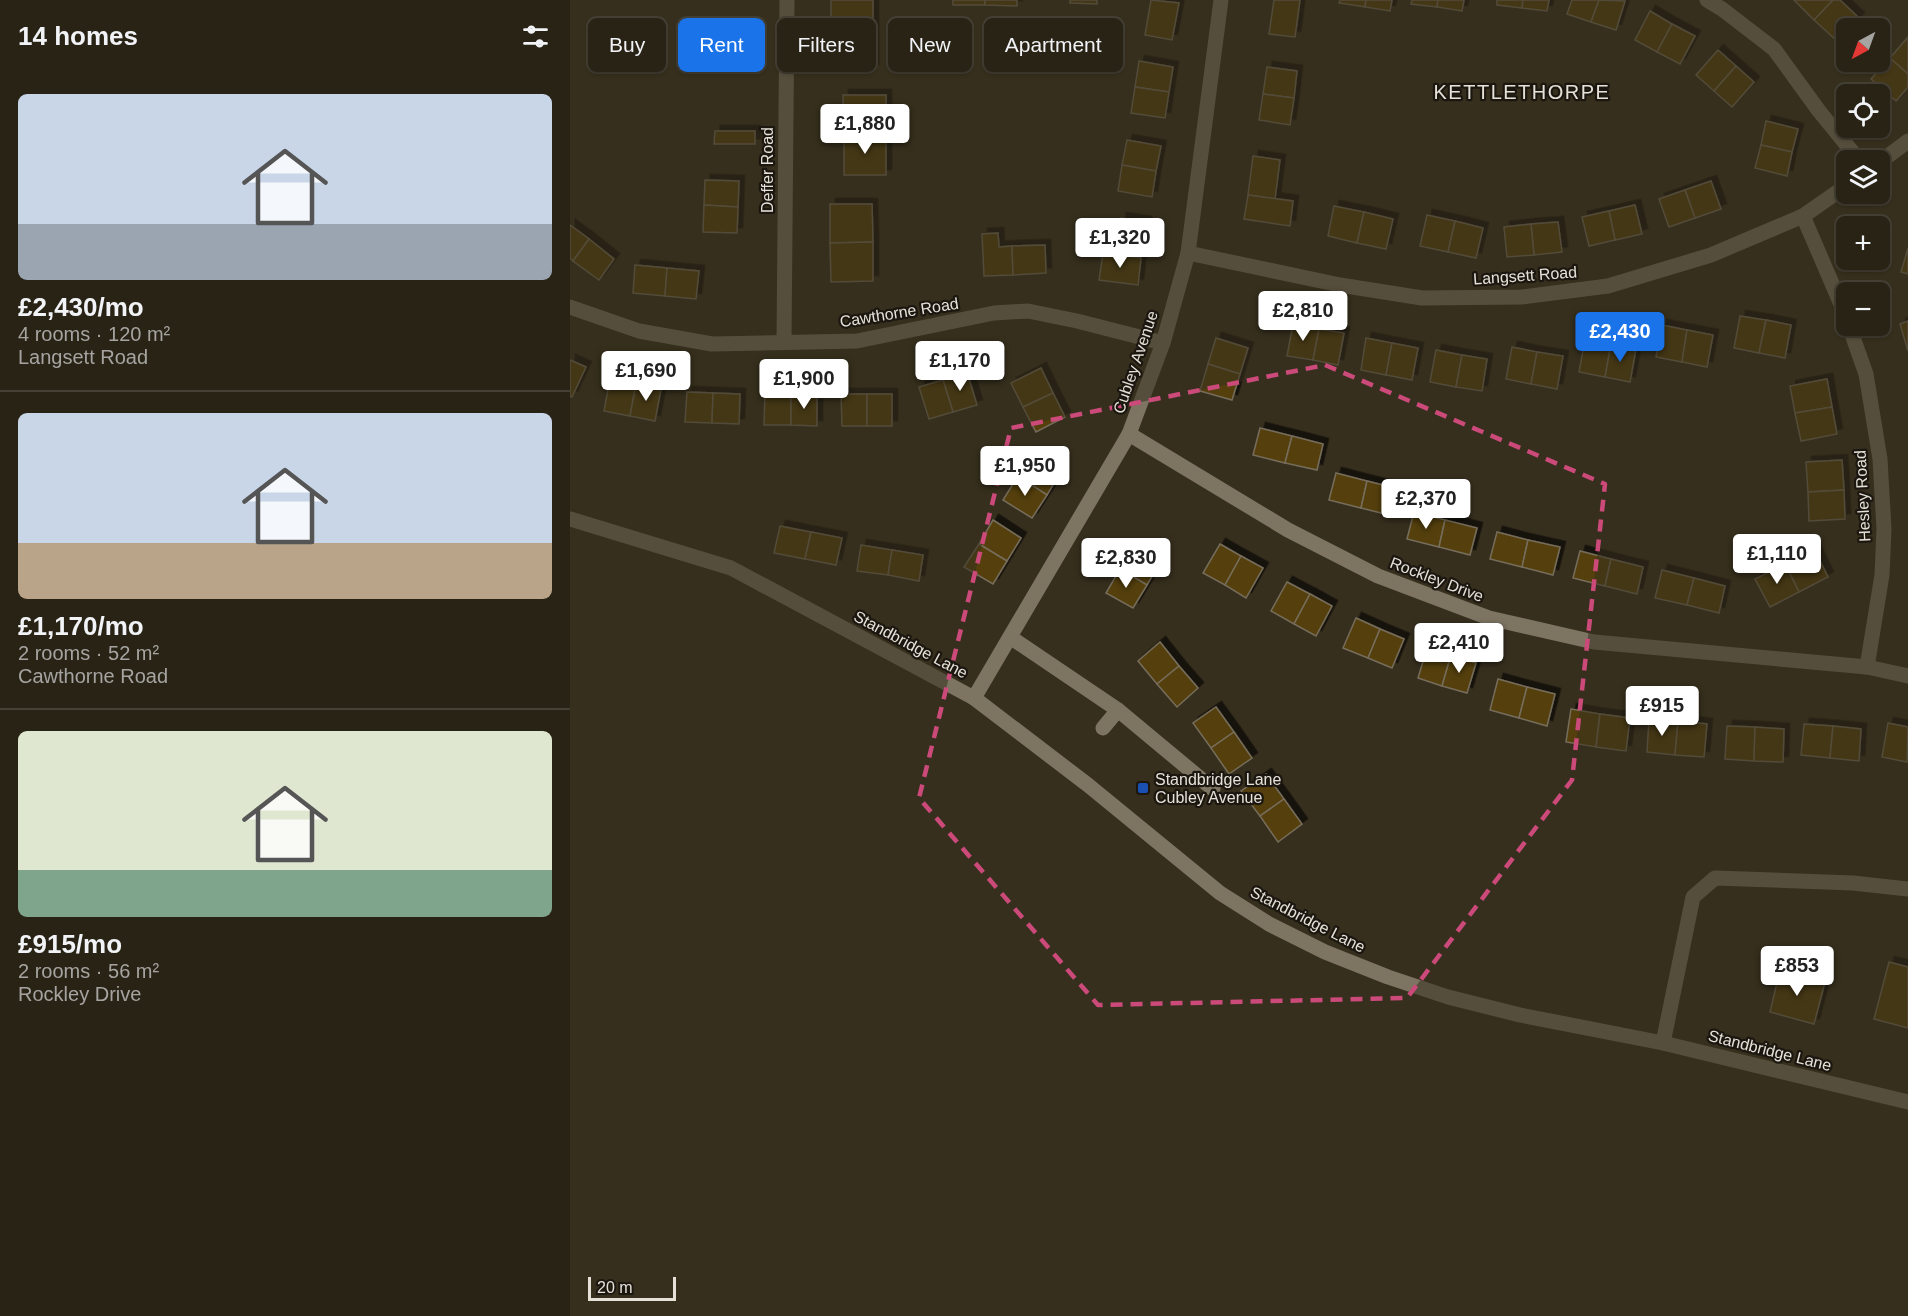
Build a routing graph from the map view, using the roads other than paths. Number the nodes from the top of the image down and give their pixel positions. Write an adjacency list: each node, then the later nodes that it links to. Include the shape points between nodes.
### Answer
1 (787, 0): 13 (street, Deffer Road)
2 (1221, 0): 9 (street, Cubley Avenue)
3 (1707, 0): 5 (street, via 1774,50)
4 (1908, 141): 6 (street)
5 (1851, 150)
6 (1890, 154)
7 (1836, 193): 8 (street, Langsett Road)
8 (1803, 216): 9 (street, Langsett Road, via 1711,255 1608,286 1522,297 1422,298); 10 (street)
9 (1188, 253): 14 (street, Cubley Avenue)
10 (1836, 293)
11 (570, 307): 13 (street, Cawthorne Road, via 639,331 712,344)
12 (1853, 336): 18 (street, Hesley Road, via 1866,374 1880,459 1884,529 1882,575)
13 (784, 341): 14 (street, Cawthorne Road, via 856,341 994,313 1028,311)
14 (1163, 343): 15 (street, Cubley Avenue)
15 (1129, 434): 17 (street, Cubley Avenue); 18 (street, Rockley Drive, via 1308,541 1378,576 1489,618 1594,642)
16 (570, 519): 20 (street, Standbridge Lane, via 731,567)
17 (1010, 638): 20 (street, Cubley Avenue); 21 (street)
18 (1867, 667): 19 (street, Rockley Drive)
19 (1908, 676)
20 (974, 698): 25 (street, Standbridge Lane, via 1220,893 1269,924 1325,952 1448,997)
21 (1118, 710): 22 (street); 23 (street)
22 (1103, 728)
23 (1213, 789)
24 (1908, 889): 25 (street, via 1715,878 1693,897)
25 (1663, 1042): 26 (street, Standbridge Lane)
26 (1908, 1102)

